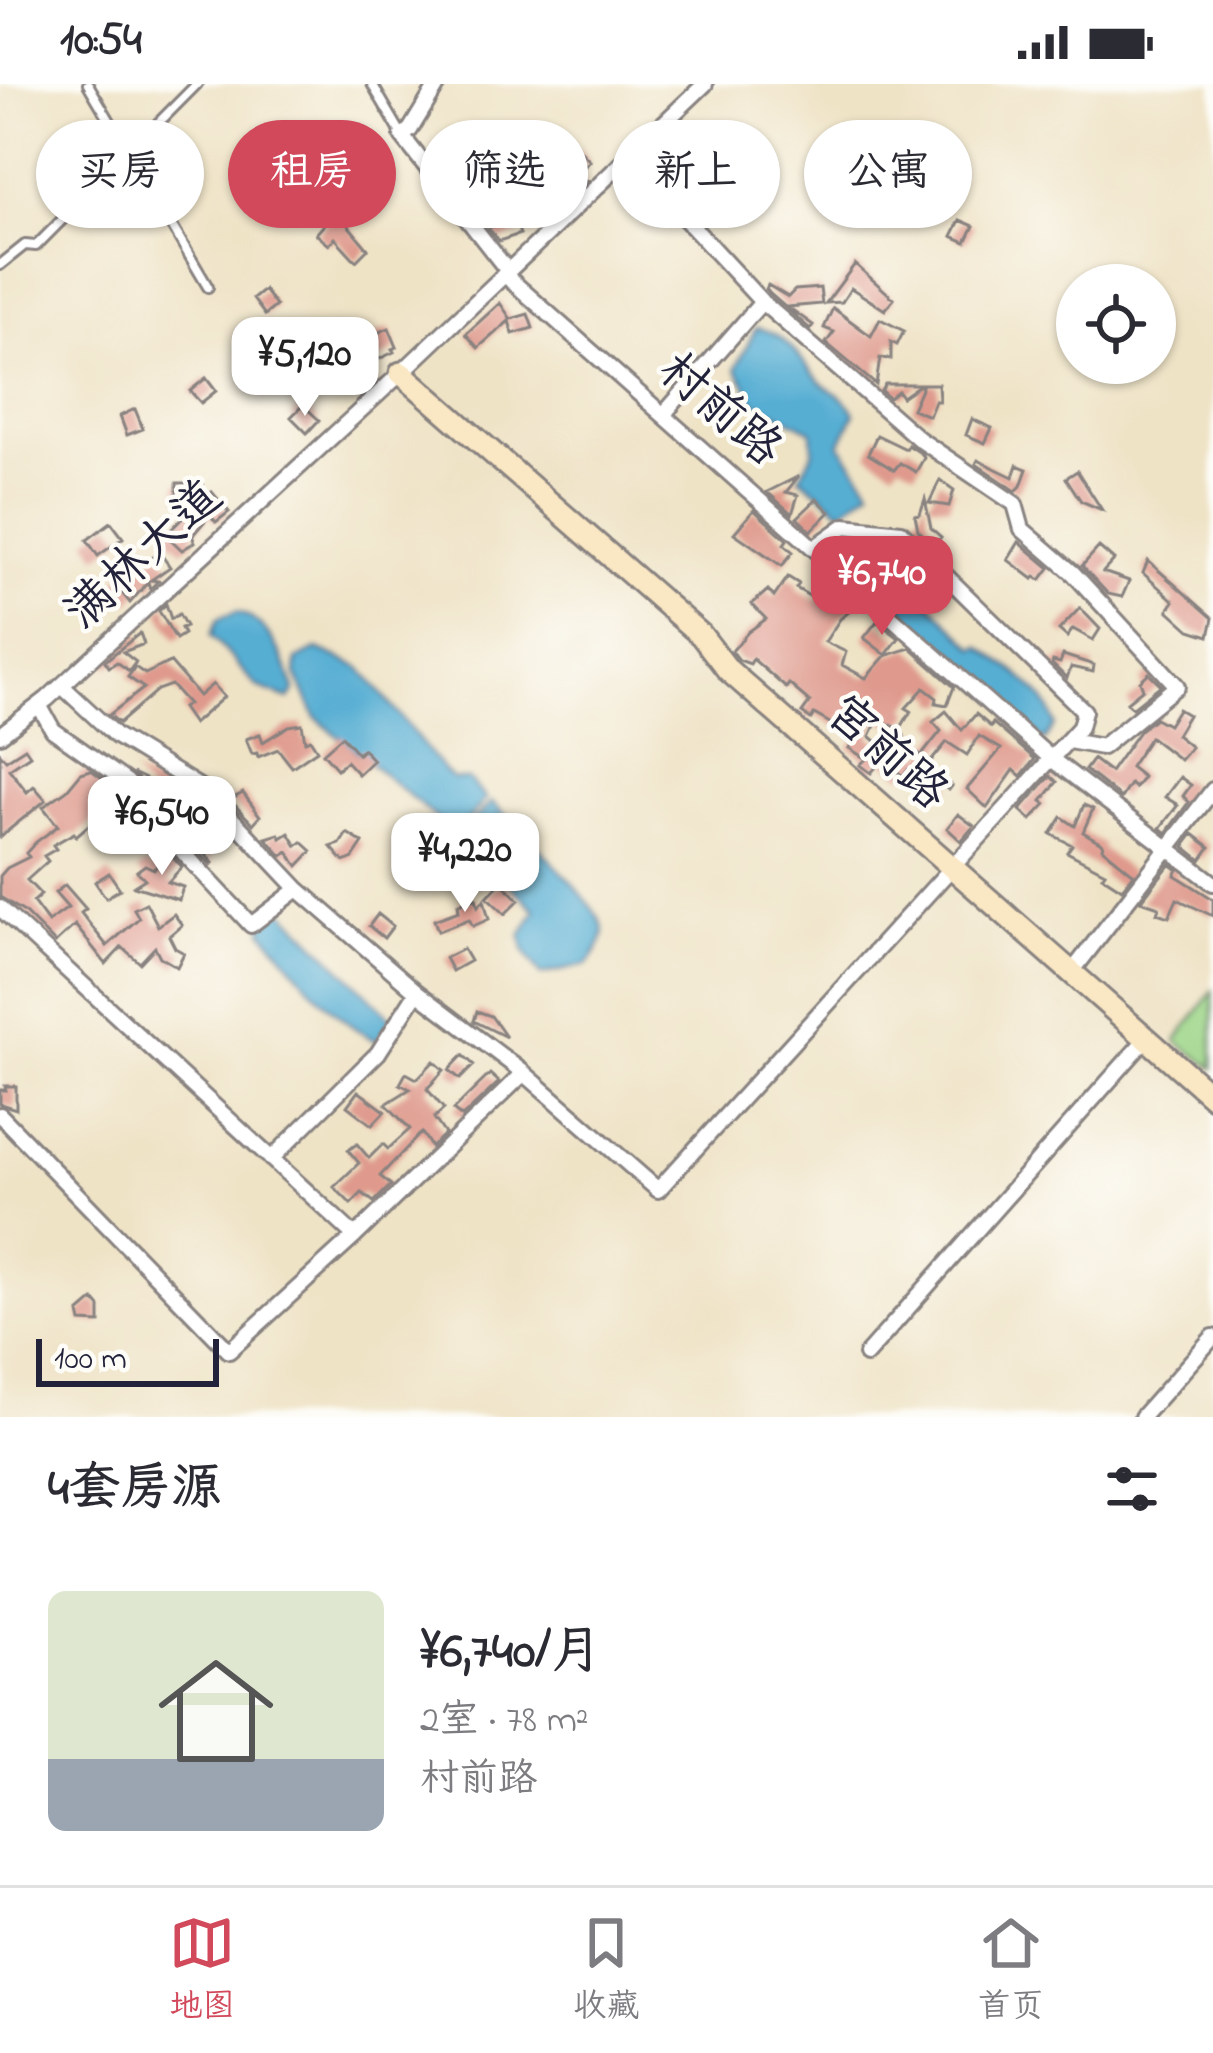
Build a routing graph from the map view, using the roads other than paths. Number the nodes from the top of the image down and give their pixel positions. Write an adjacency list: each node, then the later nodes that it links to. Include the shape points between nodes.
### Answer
1 (88, 84): 6 (lane)
2 (197, 84): 7 (lane)
3 (372, 84): 9 (lane)
4 (438, 84): 9 (street)
5 (705, 84): 8 (street, 满林大道)
6 (109, 120)
7 (162, 120)
8 (667, 120)
9 (402, 136): 15 (street, 村前路)
10 (612, 172): 15 (street, 满林大道)
11 (54, 228): 14 (lane)
12 (174, 228): 16 (lane)
13 (693, 228): 17 (street)
14 (0, 265)
15 (507, 273): 18 (street, 满林大道); 19 (street, 村前路)
16 (208, 286)
17 (761, 302): 19 (street); 24 (street, via 920,439 1015,504 1022,530 1177,686 1102,747)
18 (401, 374): 21 (street, 满林大道); 28 (street, 宫前路, via 701,635 728,670)
19 (663, 415): 20 (street, 村前路)
20 (814, 548): 24 (street, via 845,526 901,532 1084,711); 25 (street, 村前路)
21 (62, 686): 22 (street, 满林大道); 30 (street, via 116,736 206,791)
22 (39, 705): 23 (street, 满林大道); 30 (street, via 52,730 128,782 251,926)
23 (0, 735)
24 (1069, 741): 25 (street)
25 (1054, 760): 27 (street, 村前路); 28 (street)
26 (1213, 790): 27 (street)
27 (1168, 848): 29 (street, 村前路); 32 (street)
28 (951, 868): 32 (street, 宫前路); 35 (street, via 658,1190)
29 (1213, 883)
30 (298, 889): 33 (street)
31 (0, 908): 38 (street)
32 (1071, 973): 34 (street, 宫前路)
33 (417, 992): 35 (street); 38 (street, via 378,1053)
34 (1146, 1039): 36 (street, 宫前路); 41 (street)
35 (524, 1073): 39 (street)
36 (1213, 1097)
37 (0, 1115): 39 (street, via 229,1351)
38 (272, 1159): 39 (street)
39 (355, 1236)
40 (1213, 1337): 42 (street)
41 (866, 1355)
42 (1142, 1417)

